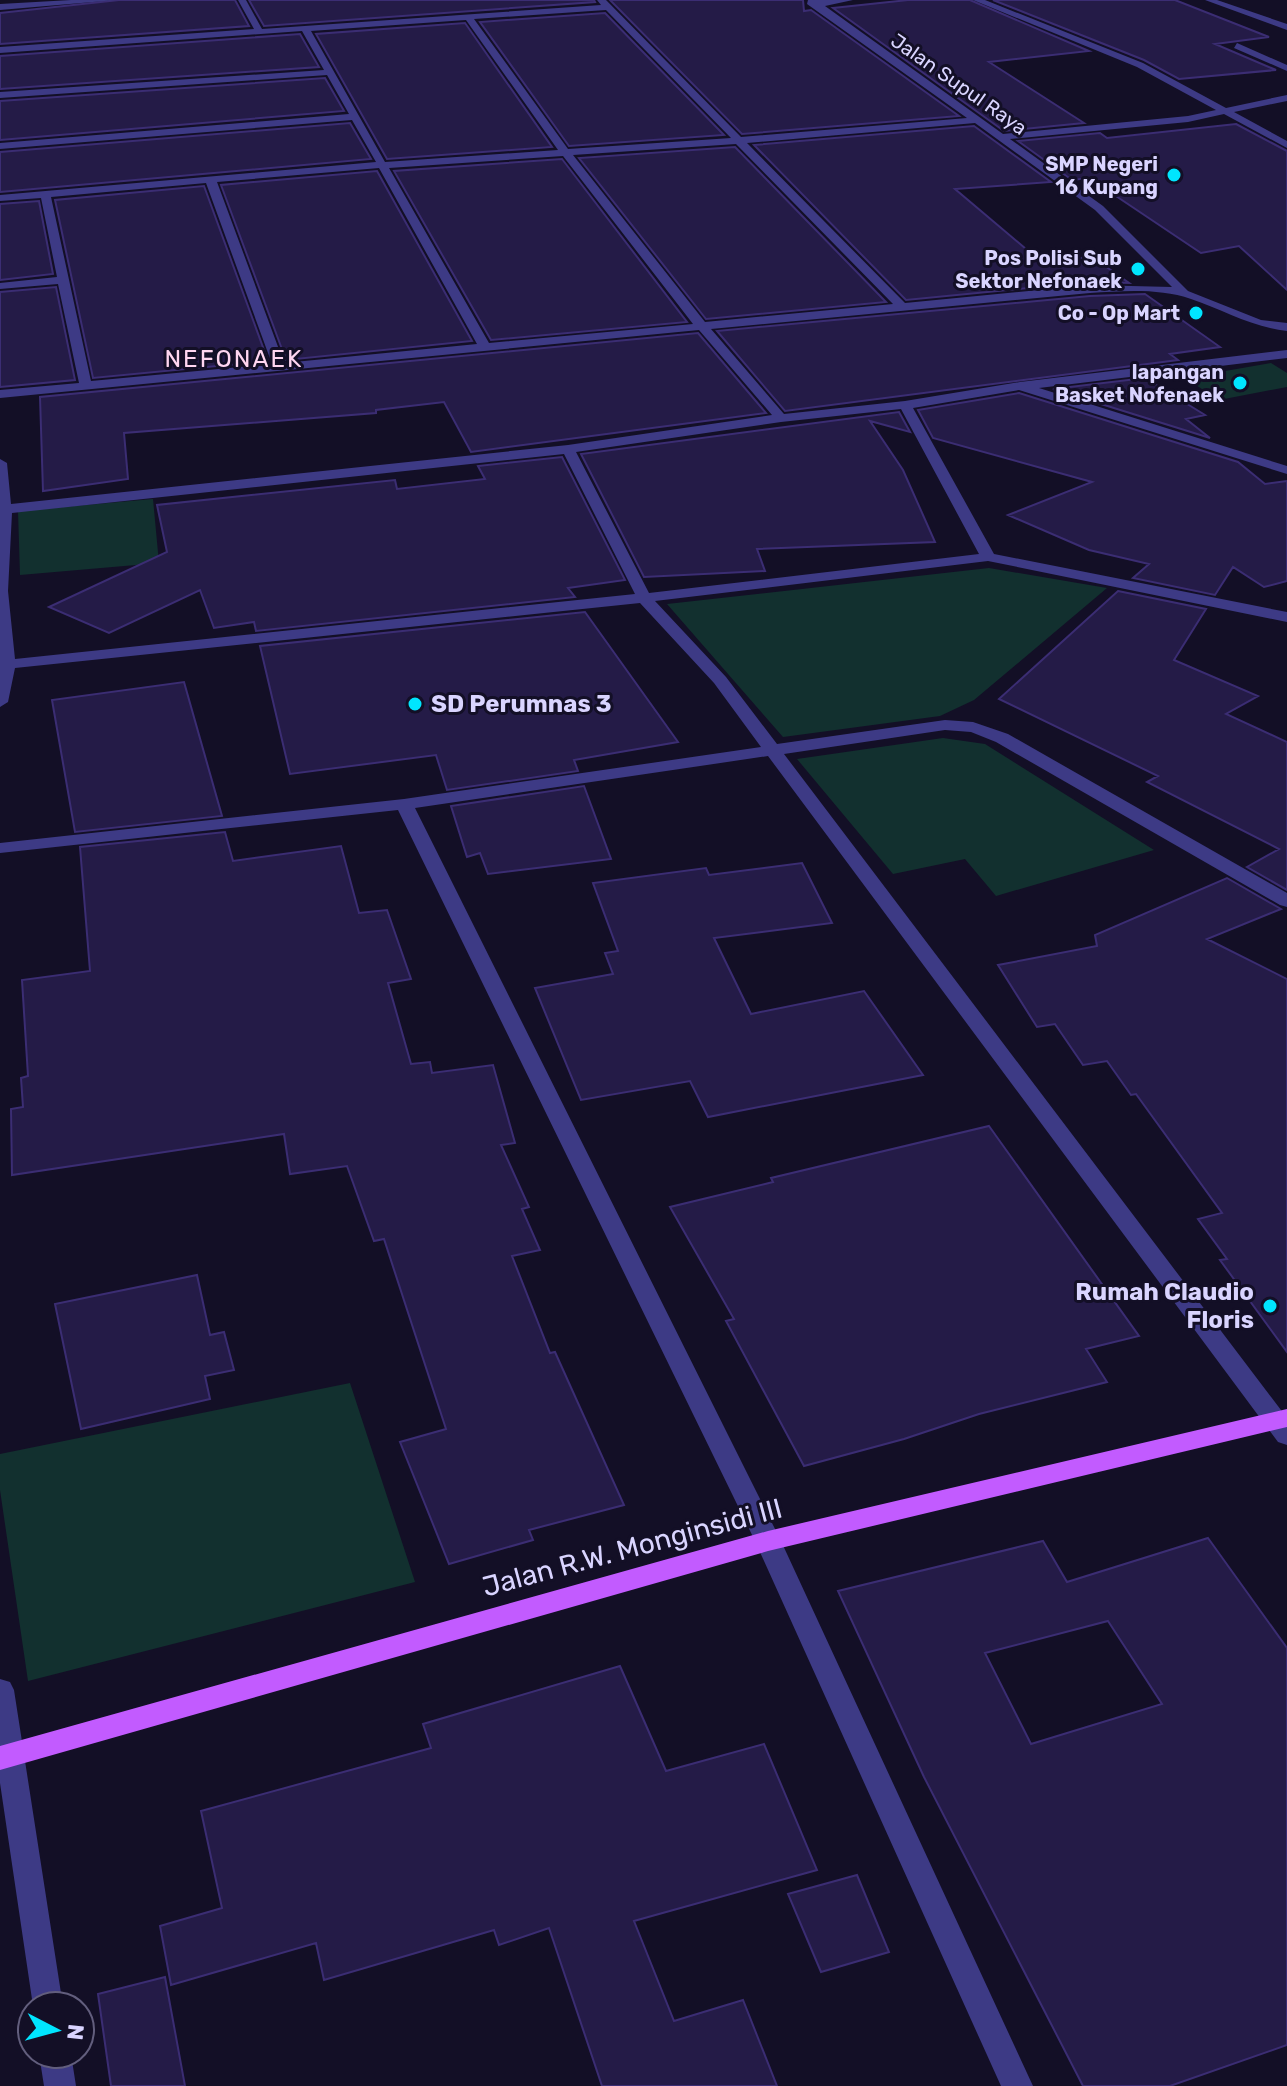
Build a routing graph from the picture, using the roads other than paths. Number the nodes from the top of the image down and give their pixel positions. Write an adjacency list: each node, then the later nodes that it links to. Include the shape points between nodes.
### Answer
1 (112, 0): 8 (street)
2 (242, 0): 12 (street)
3 (849, 0): 6 (street)
4 (977, 0): 19 (street, via 1140,65)
5 (1209, 0): 10 (street)
6 (811, 2): 21 (street, Jalan Supul Raya)
7 (604, 4): 9 (street); 23 (street)
8 (0, 7)
9 (469, 18): 11 (street); 26 (street)
10 (1287, 27)
11 (306, 30): 12 (street); 16 (street)
12 (260, 33): 14 (street)
13 (1237, 46): 15 (street)
14 (0, 50)
15 (1287, 68)
16 (330, 72): 17 (street); 20 (street)
17 (0, 95)
18 (1287, 98): 19 (street)
19 (1225, 113): 22 (street); 24 (street)
20 (352, 117): 25 (street); 27 (street)
21 (975, 120): 22 (street, Jalan Supul Raya); 23 (street)
22 (1003, 137): 33 (street, Jalan Supul Raya, via 1099,208)
23 (740, 140): 26 (street); 34 (street)
24 (1287, 145)
25 (0, 146)
26 (564, 154): 27 (street); 37 (street)
27 (382, 165): 28 (street); 39 (street)
28 (210, 179): 29 (street); 41 (street)
29 (45, 193): 30 (street, via 12,192); 31 (street)
30 (0, 198)
31 (61, 280): 32 (street); 42 (street)
32 (0, 286)
33 (1184, 293): 34 (street, via 1141,287 1090,289); 35 (street)
34 (901, 306): 37 (street)
35 (1269, 327): 36 (street); 38 (street)
36 (1287, 327)
37 (700, 328): 39 (street); 46 (street)
38 (1287, 342)
39 (485, 347): 41 (street)
40 (1287, 354): 43 (street)
41 (279, 366): 42 (street)
42 (86, 386): 44 (street)
43 (1020, 386): 45 (street); 49 (street)
44 (0, 394)
45 (905, 405): 46 (street); 51 (street)
46 (781, 418): 47 (street)
47 (568, 449): 50 (street); 53 (street)
48 (0, 463): 50 (street)
49 (1287, 470)
50 (5, 509): 52 (street)
51 (988, 557): 53 (street); 54 (street)
52 (0, 591): 55 (street)
53 (644, 598): 55 (street); 57 (street, via 720,680)
54 (1287, 617)
55 (8, 664): 56 (street)
56 (0, 702)
57 (773, 752): 58 (street); 60 (street, via 945,725 973,727 1002,738); 61 (street)
58 (404, 804): 59 (street); 62 (street)
59 (0, 848)
60 (1287, 901)
61 (1283, 1425): 62 (main road, Jalan R.W. Monginsidi III)
62 (768, 1541): 64 (main road, Jalan R.W. Monginsidi III); 66 (street)
63 (0, 1690): 64 (street)
64 (5, 1756): 65 (street)
65 (45, 1990)
66 (1017, 2086)

